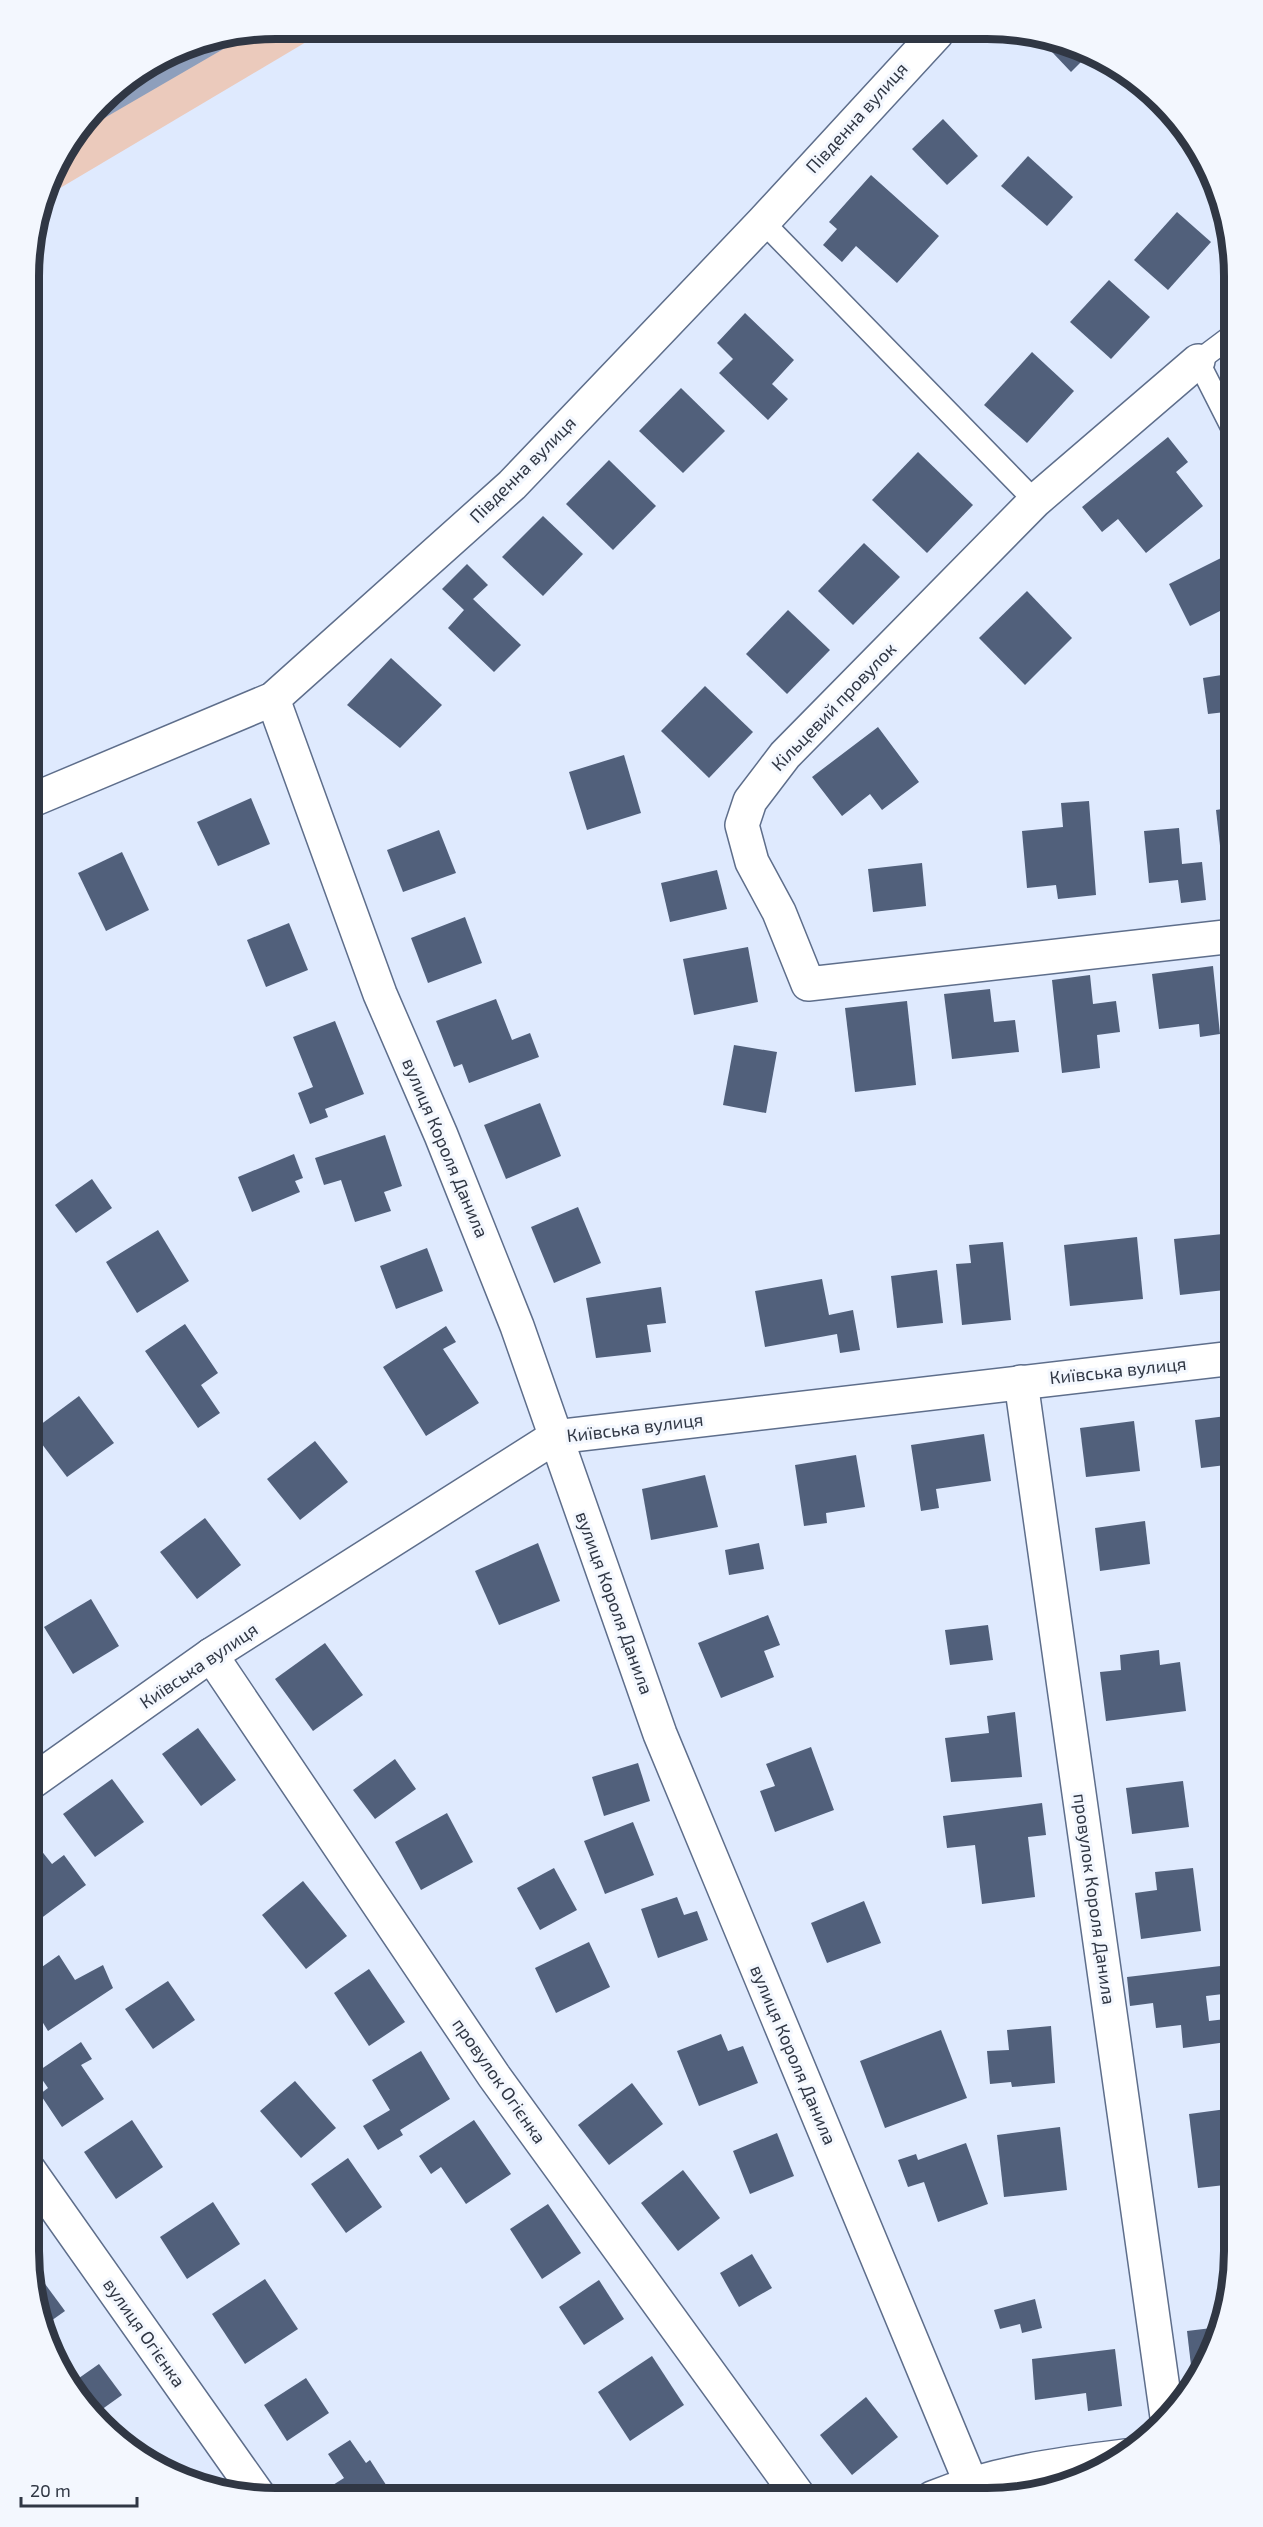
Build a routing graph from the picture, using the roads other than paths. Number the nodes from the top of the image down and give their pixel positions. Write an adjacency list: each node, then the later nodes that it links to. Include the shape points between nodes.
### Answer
1 (931, 39): 2 (street, Південна вулиця)
2 (763, 222): 6 (lane); 7 (street, Південна вулиця, via 512,485)
3 (1224, 342): 4 (lane, Кільцевий провулок)
4 (1198, 361): 5 (lane); 6 (street, Кільцевий провулок)
5 (1224, 412)
6 (1035, 501): 9 (street, Кільцевий провулок, via 785,755 750,801 742,825 752,862 779,912 808,984)
7 (273, 699): 8 (street, Південна вулиця); 12 (street, вулиця Короля Данила, via 380,994 473,1212)
8 (39, 797)
9 (1224, 937)
10 (1224, 1359): 11 (street, Київська вулиця)
11 (1021, 1382): 12 (street, Київська вулиця); 16 (street, провулок Короля Данила)
12 (555, 1437): 13 (street, Київська вулиця); 20 (street, вулиця Короля Данила, via 660,1734)
13 (211, 1655): 14 (street, Київська вулиця); 19 (street, провулок Огієнка, via 494,2076)
14 (39, 1777)
15 (39, 2184): 18 (street, вулиця Огієнка)
16 (1166, 2406)
17 (1101, 2459): 21 (street, via 1068,2463)
18 (252, 2486)
19 (793, 2488)
20 (973, 2488)
21 (984, 2488)

